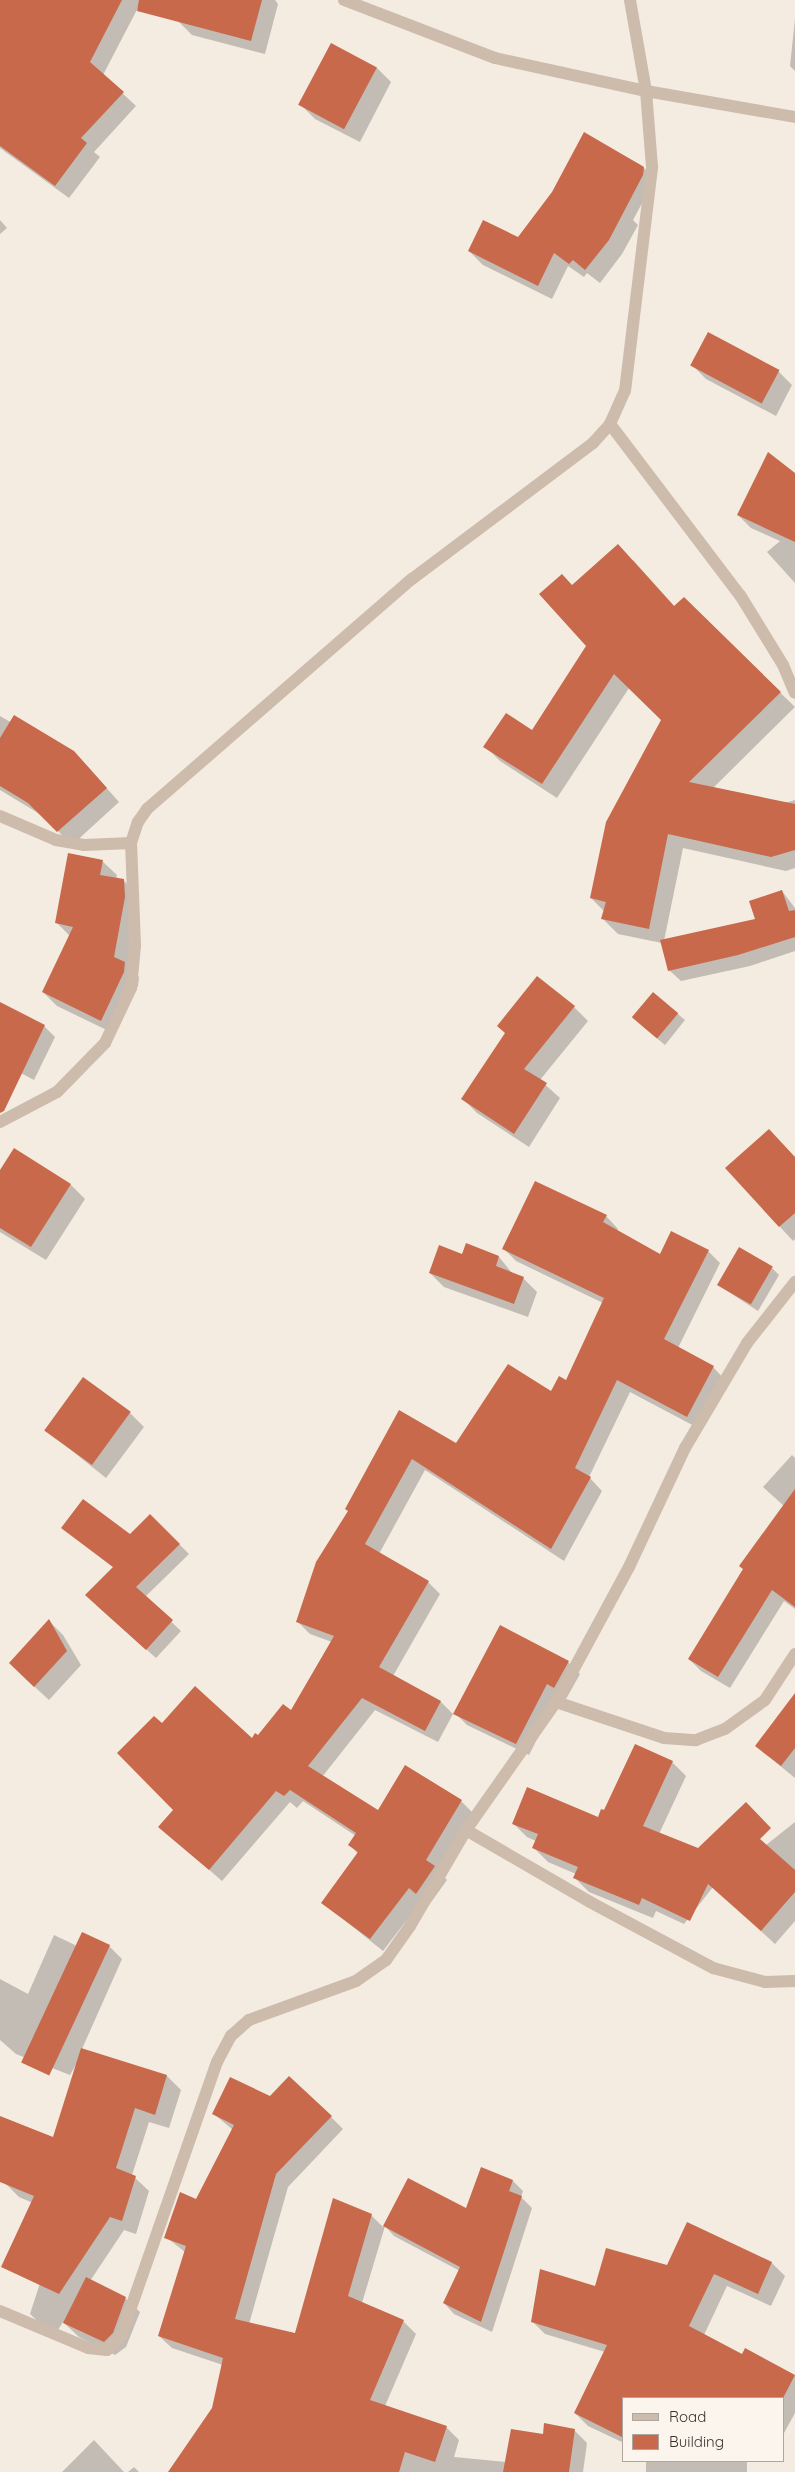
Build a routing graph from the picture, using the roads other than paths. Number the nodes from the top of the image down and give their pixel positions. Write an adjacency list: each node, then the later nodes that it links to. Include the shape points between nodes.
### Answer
1 (344, 0): 3 (street, via 495,58)
2 (630, 0): 3 (street)
3 (646, 91): 4 (street); 5 (street, via 652,167 625,391)
4 (795, 117)
5 (610, 424): 6 (street, via 740,595 783,666); 8 (street, via 594,443 412,579 211,751 147,809 138,822)
6 (795, 693)
7 (0, 816): 8 (street, via 56,840 84,845)
8 (131, 843): 9 (street, via 135,946 128,996 105,1043 57,1092)
9 (0, 1122)
10 (795, 1282): 12 (street, via 747,1343 685,1448 629,1567)
11 (795, 1654): 12 (street, via 765,1700 725,1728 696,1740 664,1738)
12 (556, 1702): 13 (street)
13 (466, 1830): 14 (street, via 712,1968 765,1982); 15 (street, via 410,1926 386,1960 356,1981 249,2020 231,2036 217,2062 121,2336 107,2350 88,2348)
14 (795, 1981)
15 (0, 2311)

